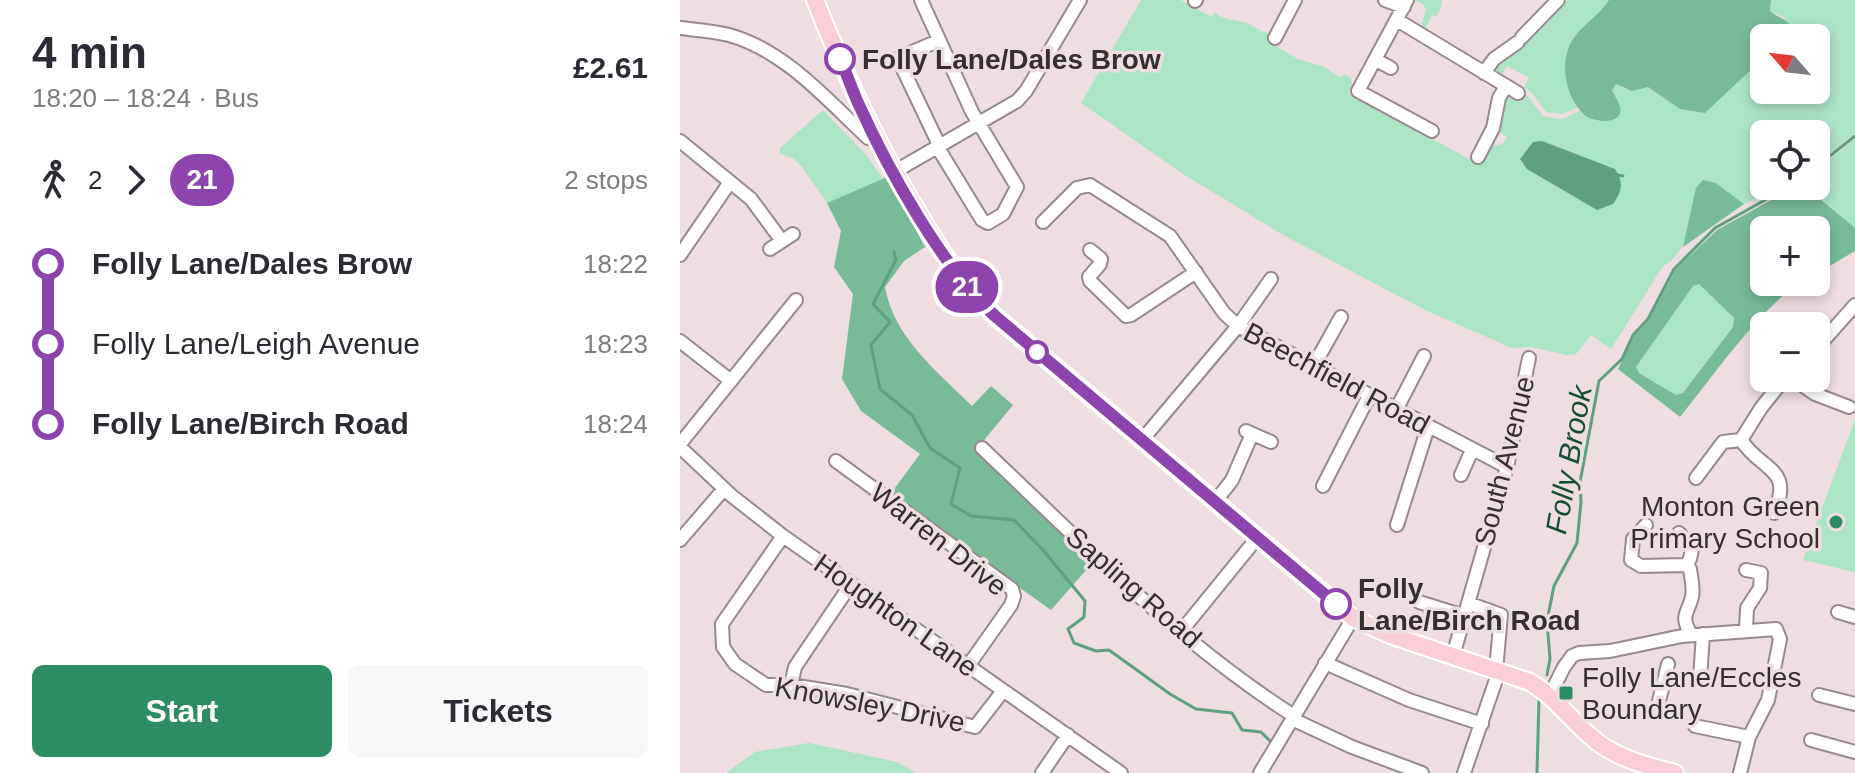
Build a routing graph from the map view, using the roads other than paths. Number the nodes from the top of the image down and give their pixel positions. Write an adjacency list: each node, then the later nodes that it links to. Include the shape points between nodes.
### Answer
1 (815, 0): 23 (main road)
2 (921, 0): 13 (street)
3 (1080, 0): 21 (street, via 1023,95)
4 (1295, 0): 12 (street, via 1277,20)
5 (1385, 0): 8 (street)
6 (1536, 0): 9 (street)
7 (1558, 0): 9 (street)
8 (1405, 4): 10 (street)
9 (1548, 10): 17 (street)
10 (1397, 20): 14 (street); 17 (street)
11 (680, 28): 23 (street, via 729,36 764,50 868,138)
12 (1275, 38)
13 (938, 41): 21 (street); 25 (street, via 900,57)
14 (1376, 60): 15 (street); 18 (street)
15 (1391, 68)
16 (1353, 70): 18 (street)
17 (1484, 73): 19 (street)
18 (1366, 77): 22 (street, via 1358,91)
19 (1506, 86): 20 (street); 26 (street, via 1499,98 1496,137)
20 (1518, 93)
21 (979, 124): 25 (street); 25 (street, via 1017,187 1003,214 986,223)
22 (1432, 131)
23 (877, 140): 27 (main road)
24 (680, 141): 28 (street)
25 (939, 148): 27 (street)
26 (1478, 157)
27 (894, 172): 51 (main road, via 979,301)
28 (730, 182): 30 (street, via 751,199); 32 (street)
29 (1043, 222): 33 (street, Beechfield Road, via 1077,188 1090,185 1170,236)
30 (782, 241)
31 (1090, 250): 33 (street, via 1101,259 1089,277 1126,316)
32 (680, 255)
33 (1196, 272): 38 (street, Beechfield Road)
34 (1271, 279): 38 (street)
35 (796, 300): 44 (street)
36 (1855, 305): 39 (street)
37 (1341, 317): 43 (street)
38 (1238, 326): 43 (street, Beechfield Road); 51 (street)
39 (1830, 333)
40 (680, 341): 44 (street)
41 (1424, 356): 49 (street)
42 (1529, 358): 58 (street, South Avenue)
43 (1313, 367): 47 (street, Beechfield Road)
44 (731, 381): 54 (street)
45 (1773, 392): 52 (street)
46 (1812, 392): 48 (street)
47 (1369, 396): 49 (street, Beechfield Road); 61 (street)
48 (1849, 407)
49 (1396, 410): 50 (street, Beechfield Road)
50 (1428, 427): 56 (street, Beechfield Road); 65 (street)
51 (1142, 440): 63 (main road)
52 (1741, 440): 60 (street, via 1723,442); 64 (street, via 1780,477)
53 (1271, 442): 63 (street, via 1249,433 1232,480)
54 (680, 446): 62 (street, Houghton Lane)
55 (982, 448): 94 (street, Sapling Road, via 1135,593)
56 (1472, 450): 58 (street, Beechfield Road); 59 (street)
57 (836, 461): 85 (street, Warren Drive, via 1012,589 1011,605)
58 (1507, 467): 75 (street, South Avenue)
59 (1461, 475)
60 (1696, 478)
61 (1323, 486)
62 (724, 489): 68 (street, Houghton Lane); 70 (street)
63 (1215, 502): 69 (main road)
64 (1774, 513)
65 (1397, 525)
66 (1646, 525): 71 (street, via 1633,539 1635,564)
67 (1679, 533): 71 (street, via 1692,549)
68 (783, 536): 73 (street, Houghton Lane); 88 (street, Knowsley Drive, via 728,612 720,635 735,664 766,685)
69 (1257, 538): 78 (main road); 79 (street)
70 (680, 540)
71 (1686, 565): 81 (street, via 1693,593 1684,621)
72 (1746, 570): 80 (street, via 1761,573 1760,588 1747,608)
73 (851, 584): 85 (street, Houghton Lane); 88 (street, via 795,667)
74 (1419, 602): 75 (street)
75 (1466, 610): 82 (street, South Avenue); 86 (street, via 1501,615)
76 (1838, 612): 77 (street)
77 (1855, 617)
78 (1353, 618): 82 (main road); 83 (street)
79 (1187, 624)
80 (1746, 630): 81 (street); 98 (street, via 1776,629 1780,639 1768,700)
81 (1697, 634): 87 (street, via 1700,679); 90 (street, via 1579,653 1564,667)
82 (1453, 656): 86 (main road)
83 (1325, 663): 94 (street); 95 (street, via 1409,700)
84 (1668, 664): 87 (street)
85 (968, 666): 89 (street, Houghton Lane)
86 (1498, 670): 90 (main road); 95 (street)
87 (1664, 681): 92 (street)
88 (791, 685): 89 (street, Knowsley Drive, via 975,727)
89 (1003, 691): 97 (street, Houghton Lane)
90 (1550, 695): 106 (main road, via 1610,751)
91 (1819, 695): 93 (street)
92 (1659, 701)
93 (1855, 704)
94 (1293, 718): 103 (street); 104 (street, Sapling Road)
95 (1482, 724): 105 (street)
96 (1695, 726): 98 (street)
97 (1068, 735): 101 (street); 102 (street, Houghton Lane)
98 (1749, 737): 107 (street)
99 (1811, 740): 100 (street)
100 (1855, 752)
101 (1042, 773)
102 (1121, 773)
103 (1260, 773)
104 (1422, 773)
105 (1464, 773)
106 (1675, 773)
107 (1740, 773)

